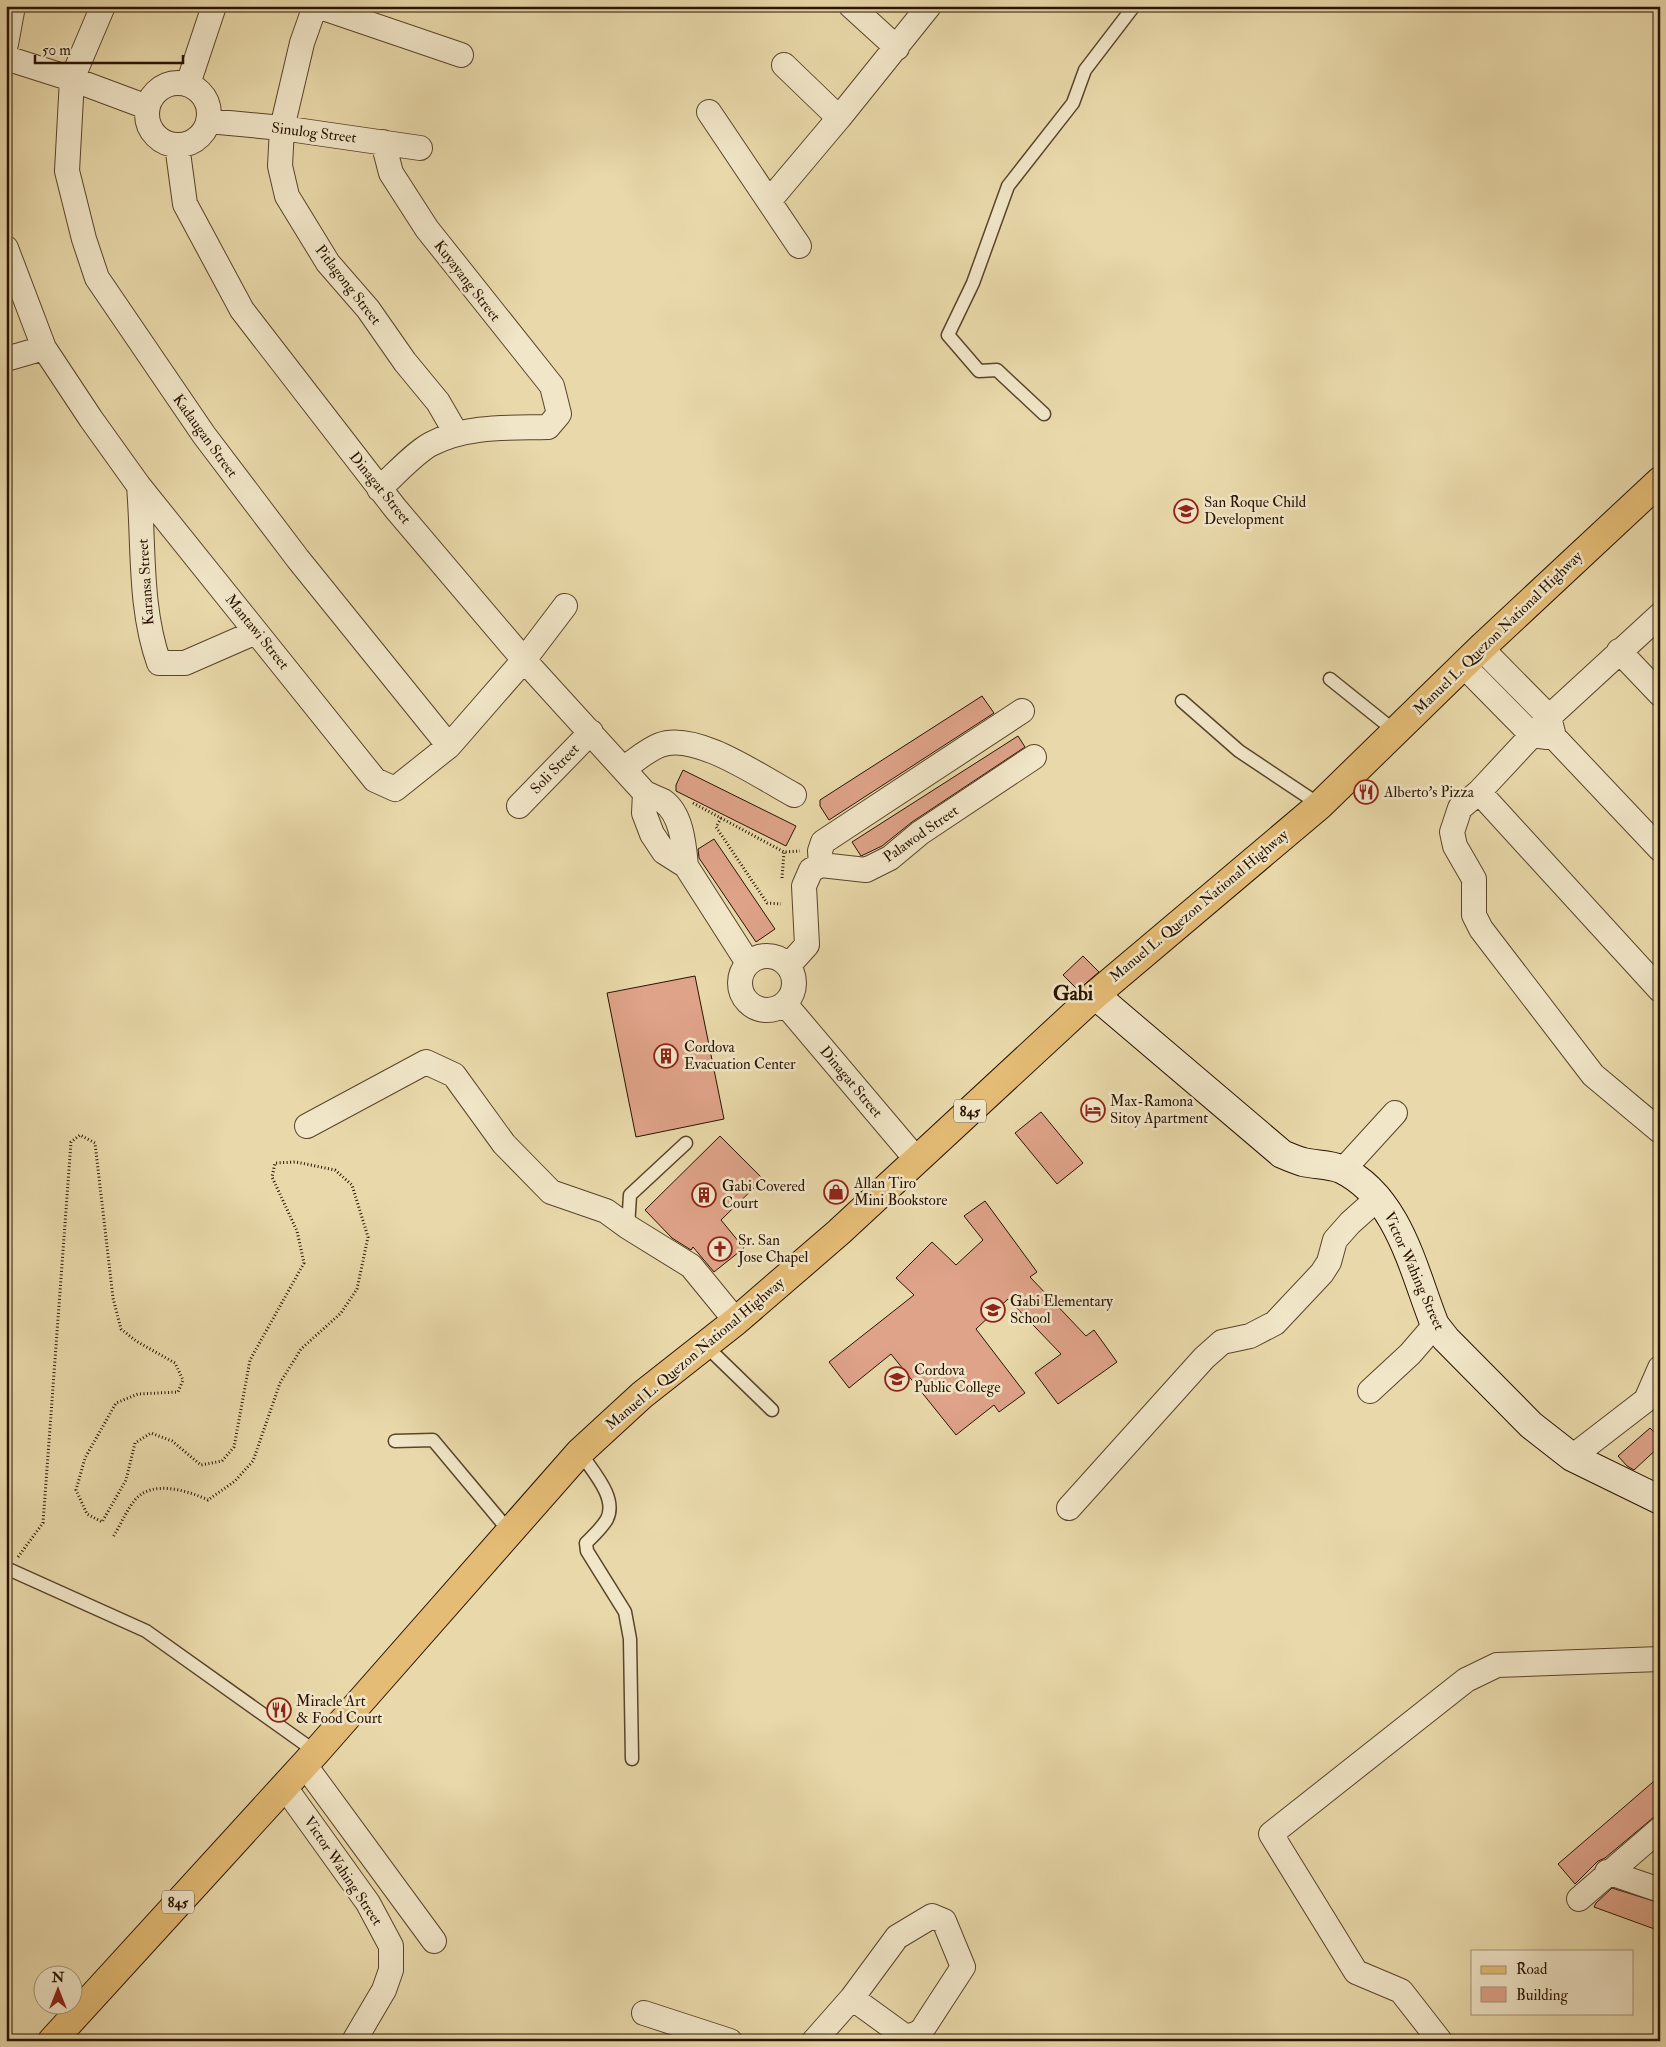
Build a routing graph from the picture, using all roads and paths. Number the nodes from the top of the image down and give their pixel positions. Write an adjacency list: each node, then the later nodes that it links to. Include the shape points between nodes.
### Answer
1 (14, 6): 8 (street)
2 (103, 6): 13 (street, Kadaugan Street)
3 (214, 6): 14 (street)
4 (316, 6): 10 (street); 19 (street, Pitlagong Street, via 302,44)
5 (851, 6): 9 (street)
6 (929, 6): 9 (street)
7 (1134, 6): 28 (lane, via 1085,70 1073,103 1008,186 973,283 948,335 979,371 997,370)
8 (6, 44)
9 (897, 48): 17 (street)
10 (461, 55)
11 (6, 58): 13 (street)
12 (784, 65): 17 (street)
13 (72, 79): 15 (street); 46 (street, Kadaugan Street, via 67,171 97,278 204,435 298,559)
14 (188, 84): 15 (street, via 178,82 160,87); 18 (street, via 203,95 208,104)
15 (147, 107): 21 (street, via 146,121 150,130 157,138)
16 (709, 112): 23 (street)
17 (839, 118): 23 (street)
18 (208, 121): 19 (street, Sinulog Street); 21 (street, via 197,139)
19 (282, 128): 20 (street, Sinulog Street); 29 (street, Pitlagong Street, via 280,166 287,196 328,263 368,308 405,362 438,402)
20 (383, 142): 22 (street, Sinulog Street); 29 (street, Kuyayang Street, via 391,173 427,229 552,386 559,414 548,427)
21 (177, 145): 32 (street, Dinagat Street, via 185,204 242,310)
22 (420, 148)
23 (770, 200): 24 (street)
24 (799, 246)
25 (6, 248): 26 (street, Mantawi Street)
26 (44, 348): 27 (street); 31 (street, Mantawi Street)
27 (6, 359)
28 (1044, 414)
29 (456, 434): 32 (street, via 430,444)
30 (1658, 485): 37 (main road, Manuel L. Quezon National Highway / 845)
31 (139, 486): 35 (street, Mantawi Street); 35 (street, Karansa Street, via 145,603 151,640 159,663 185,663)
32 (380, 489): 38 (street, Dinagat Street)
33 (565, 606): 38 (street, Mantawi Street)
34 (1660, 616): 36 (street)
35 (256, 632): 46 (street, Mantawi Street, via 375,780 395,789)
36 (1619, 651): 40 (street); 43 (street)
37 (1472, 657): 43 (street); 45 (main road, Manuel L. Quezon National Highway / 845)
38 (524, 660): 44 (street, Dinagat Street); 46 (street, Mantawi Street)
39 (1330, 679): 45 (lane)
40 (1660, 694)
41 (1182, 702): 52 (lane, via 1239,751)
42 (1022, 711): 56 (street, via 823,842)
43 (1545, 730): 49 (street); 55 (street)
44 (591, 732): 48 (street, Dinagat Street); 53 (street, Soli Street)
45 (1396, 732): 52 (main road, Manuel L. Quezon National Highway / 845)
46 (449, 746)
47 (1034, 757): 56 (street, Palawod Street, via 920,833 890,858 866,870)
48 (624, 768): 50 (street, via 659,745 678,742 726,758); 58 (street, Dinagat Street, via 645,793 647,826 664,852 686,866)
49 (1479, 792): 60 (street); 65 (street, via 1460,808 1452,832 1455,846 1474,879 1474,915 1593,1075)
50 (794, 795)
51 (689, 800): 54 (path)
52 (1320, 804): 61 (main road, Manuel L. Quezon National Highway / 845)
53 (519, 806)
54 (721, 818): 56 (path, via 784,852); 57 (path, via 716,827 767,903)
55 (1660, 849)
56 (821, 858): 59 (street, via 804,886 806,945)
57 (781, 904)
58 (748, 963): 59 (street, via 762,956 772,956); 62 (street, via 740,975 739,985 747,1002 764,1011)
59 (788, 966): 62 (street, via 794,983 792,996)
60 (1660, 990)
61 (1095, 995): 67 (main road, Manuel L. Quezon National Highway / 845); 68 (street, Victor Wahing Street, via 1282,1154 1302,1162 1330,1165)
62 (786, 1004): 67 (street, Dinagat Street)
63 (1395, 1113): 68 (street)
64 (306, 1126): 70 (street, via 426,1062 454,1075 504,1144 551,1192 606,1211)
65 (1660, 1132)
66 (686, 1144): 70 (lane, via 630,1194)
67 (917, 1160): 71 (main road, Manuel L. Quezon National Highway / 845)
68 (1342, 1170): 69 (street, Victor Wahing Street)
69 (1378, 1197): 72 (street, Victor Wahing Street, via 1393,1216); 81 (street, via 1335,1240 1322,1273 1275,1323 1250,1336 1222,1342 1204,1358)
70 (628, 1227): 71 (street, via 691,1266)
71 (736, 1320): 73 (main road, Manuel L. Quezon National Highway / 845)
72 (1435, 1325): 75 (street, via 1410,1354); 79 (street, Victor Wahing Street, via 1532,1425)
73 (706, 1346): 76 (lane); 78 (main road, Manuel L. Quezon National Highway / 845, via 642,1395)
74 (1660, 1368): 79 (street, via 1646,1400)
75 (1370, 1390)
76 (772, 1410)
77 (395, 1441): 82 (lane, via 433,1440)
78 (580, 1452): 82 (main road, Manuel L. Quezon National Highway / 845); 87 (lane, via 608,1496 610,1511 606,1521 586,1543 586,1551 625,1612 630,1639)
79 (1572, 1457): 80 (street, Victor Wahing Street)
80 (1660, 1500)
81 (1069, 1508)
82 (510, 1532): 86 (main road, Manuel L. Quezon National Highway / 845)
83 (113, 1537): 84 (path, via 136,1499 149,1492 173,1488 208,1500 235,1482 253,1460 280,1383 301,1349 341,1313 357,1289 368,1237 352,1185 335,1170 296,1162 275,1163 272,1177 298,1230 304,1263 250,1360 234,1447 222,1460 200,1465 172,1441 151,1433 135,1443 126,1480 102,1522 87,1514 76,1490 84,1458 116,1403 138,1394 178,1392 183,1380 175,1363 121,1329 113,1298 95,1143 80,1135 71,1142 43,1523)
84 (8, 1568): 86 (lane, via 146,1631)
85 (1660, 1659): 100 (street, via 1497,1665 1466,1680 1271,1834 1356,1972 1400,1991)
86 (310, 1758): 88 (main road, Manuel L. Quezon National Highway / 845); 93 (street)
87 (632, 1759)
88 (284, 1786): 96 (main road, Manuel L. Quezon National Highway / 845); 97 (street, Victor Wahing Street, via 368,1903 391,1946 391,1970 384,1990)
89 (1660, 1829): 90 (street)
90 (1607, 1872): 91 (street); 92 (street)
91 (1660, 1890)
92 (1579, 1899)
93 (434, 1940)
94 (852, 1998): 94 (street, via 897,1937 932,1916 944,1921 963,1967 922,2030 912,2036 903,2035); 99 (street)
95 (644, 2012): 98 (street)
96 (52, 2041)
97 (354, 2041)
98 (730, 2041)
99 (814, 2041)
100 (1440, 2041)

